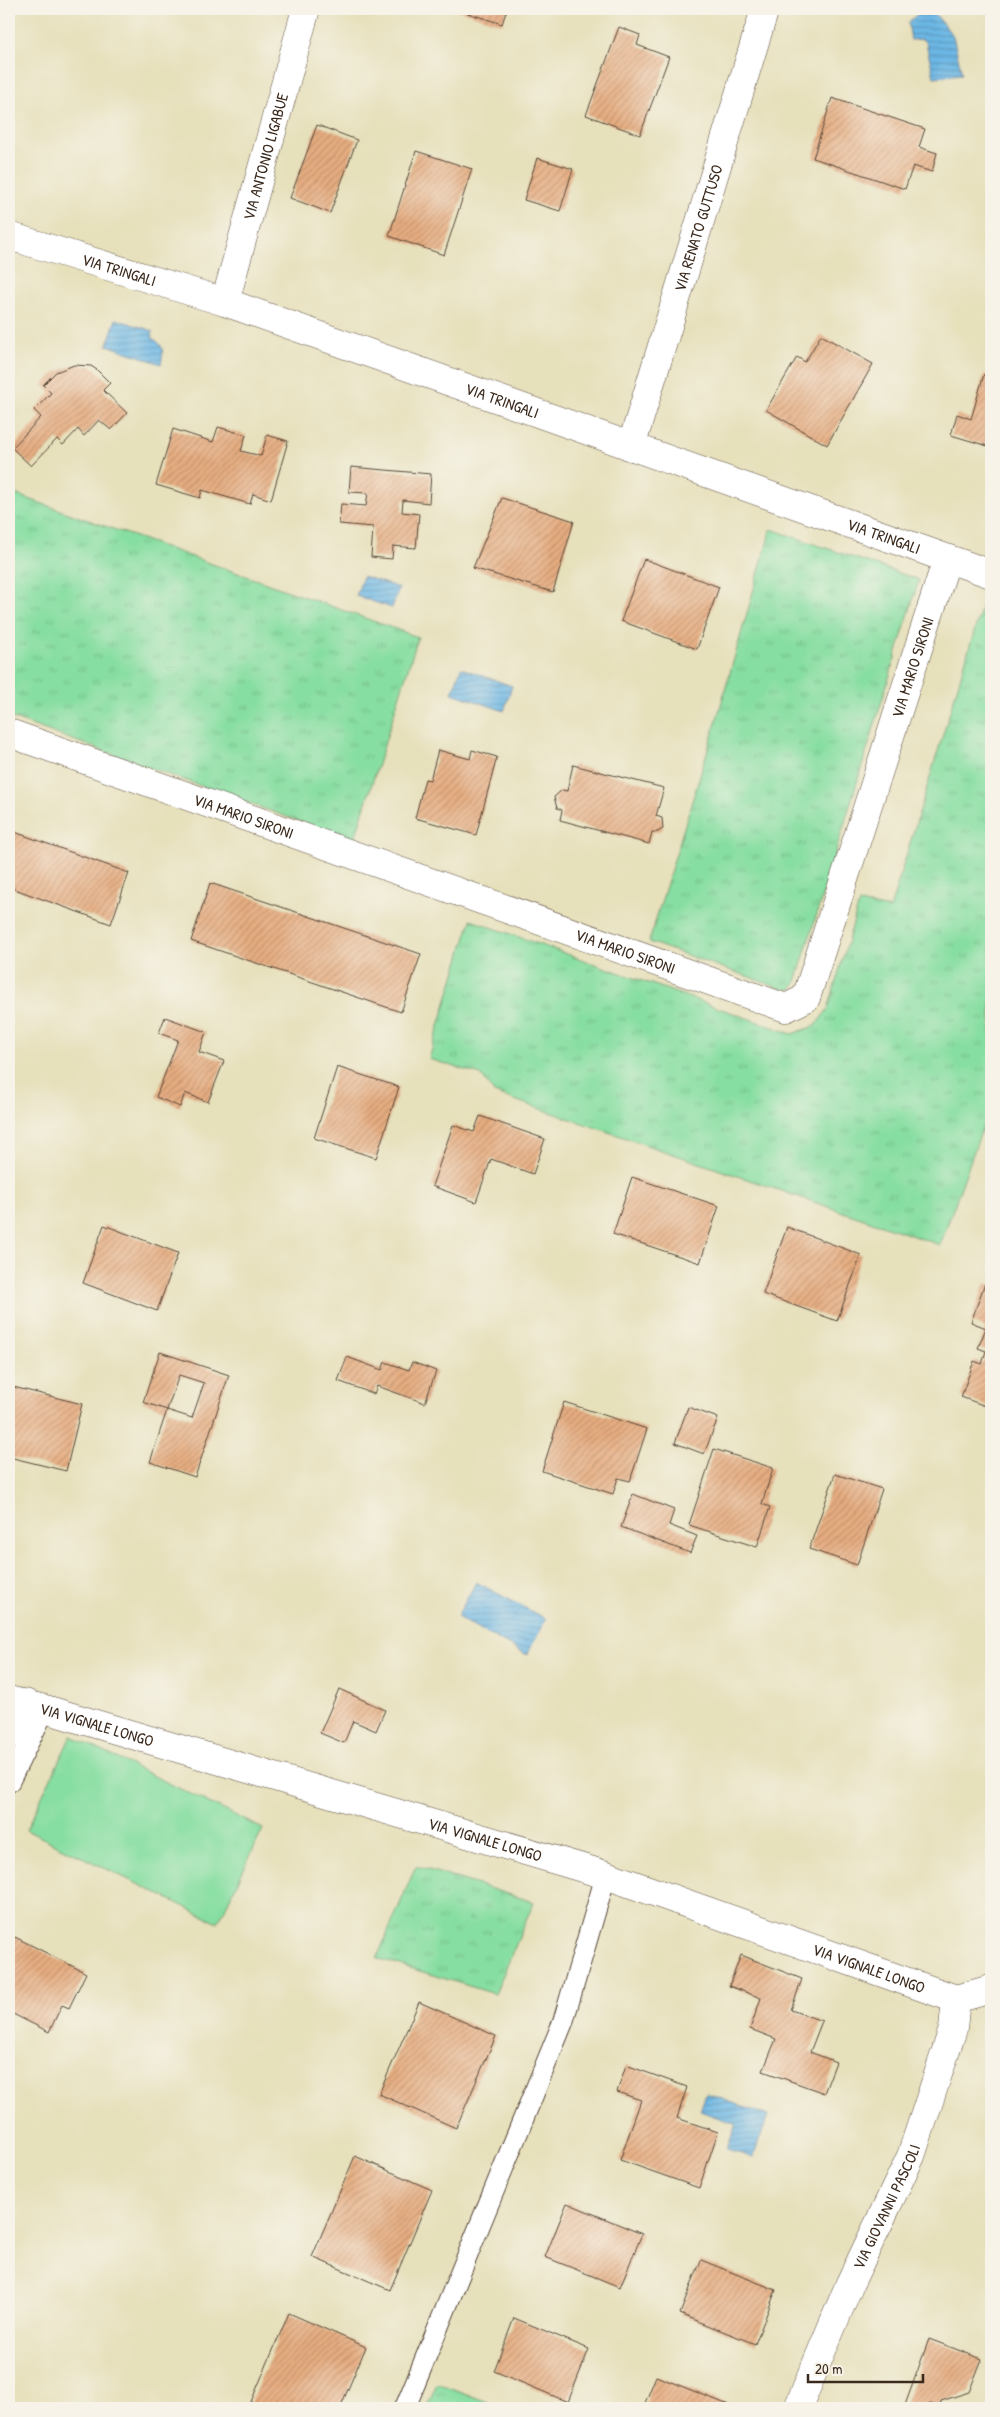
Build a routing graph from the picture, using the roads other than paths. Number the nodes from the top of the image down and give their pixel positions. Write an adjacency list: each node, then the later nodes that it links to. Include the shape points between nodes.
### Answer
1 (306, 9): 4 (street, VIA ANTONIO LIGABUE)
2 (765, 9): 5 (street, VIA RENATO GUTTUSO)
3 (9, 236): 4 (street, VIA TRINGALI)
4 (225, 302): 5 (street, VIA TRINGALI)
5 (631, 447): 6 (street, VIA TRINGALI)
6 (947, 560): 7 (street, VIA TRINGALI); 8 (street, VIA MARIO SIRONI, via 806,998 786,1008)
7 (991, 574)
8 (9, 733)
9 (26, 1704): 10 (street); 11 (lane); 12 (street, VIA VIGNALE LONGO)
10 (9, 1734)
11 (9, 1782)
12 (606, 1875): 14 (street, VIA VIGNALE LONGO); 15 (lane, via 564,2022)
13 (991, 1989): 14 (street)
14 (956, 1998): 16 (street, VIA GIOVANNI PASCOLI, via 953,2029 911,2156 850,2283)
15 (405, 2408)
16 (798, 2408)

